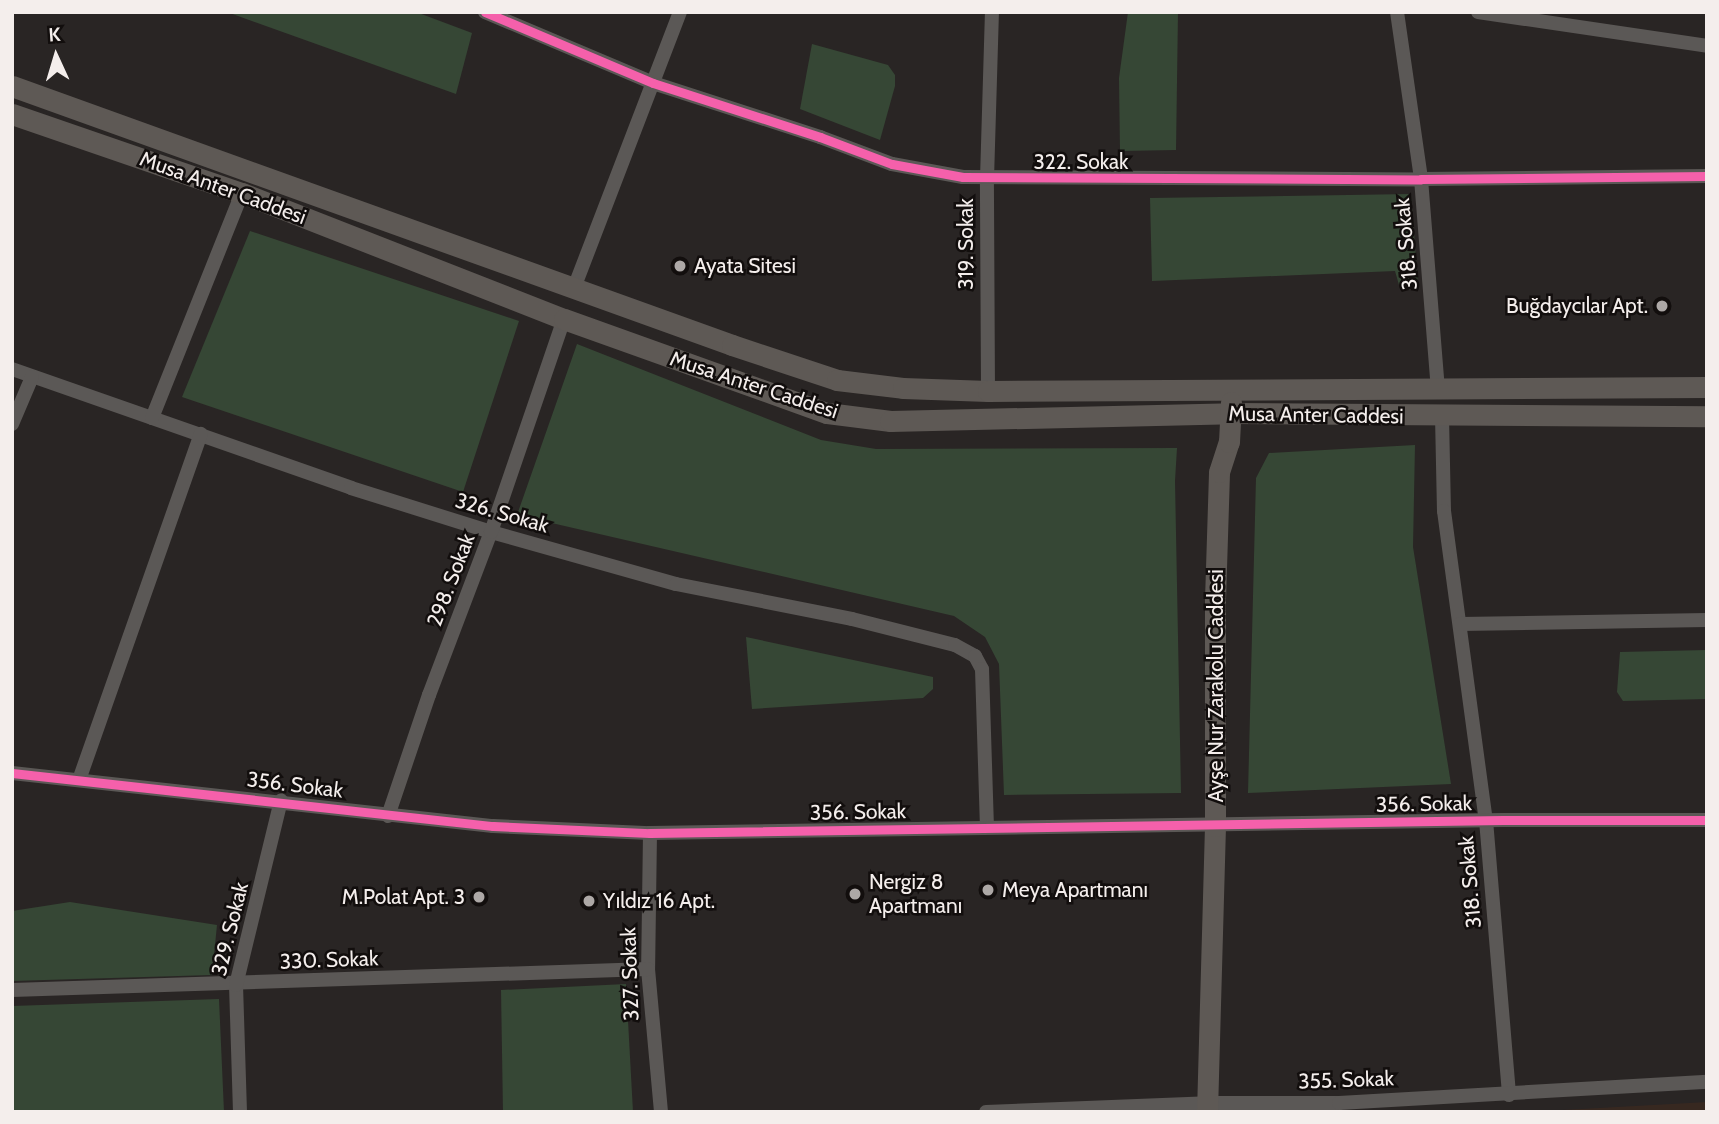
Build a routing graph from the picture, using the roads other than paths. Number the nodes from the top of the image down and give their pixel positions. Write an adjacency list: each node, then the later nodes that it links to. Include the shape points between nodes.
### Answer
1 (485, 12): 7 (street, 322. Sokak)
2 (680, 12): 7 (street)
3 (992, 12): 11 (street, 319. Sokak)
4 (1397, 12): 12 (street, 318. Sokak)
5 (1478, 12): 6 (street)
6 (1707, 46)
7 (653, 83): 11 (street, 322. Sokak, via 892,164); 14 (street)
8 (12, 86): 14 (main road, Musa Anter Caddesi)
9 (12, 114): 13 (main road, Musa Anter Caddesi)
10 (1707, 176): 12 (street, 322. Sokak)
11 (987, 179): 12 (street, 322. Sokak); 21 (street, 319. Sokak)
12 (1421, 179): 20 (street, 318. Sokak)
13 (242, 193): 15 (main road, Musa Anter Caddesi); 25 (street)
14 (574, 288): 21 (main road, Musa Anter Caddesi, via 837,380)
15 (564, 318): 22 (main road, Musa Anter Caddesi, via 827,413 915,421); 28 (street, 298. Sokak)
16 (12, 369): 17 (street, 326. Sokak)
17 (32, 377): 25 (street, 326. Sokak); 26 (street)
18 (1707, 387): 20 (main road, Musa Anter Caddesi)
19 (1230, 389): 20 (main road, Musa Anter Caddesi); 21 (main road, Musa Anter Caddesi); 22 (main road, Ayşe Nur Zarakolu Caddesi)
20 (1438, 389)
21 (988, 391)
22 (1232, 413): 23 (main road, Musa Anter Caddesi); 37 (main road, Ayşe Nur Zarakolu Caddesi, via 1219,472)
23 (1442, 416): 24 (main road, Musa Anter Caddesi); 30 (street, 318. Sokak, via 1444,511)
24 (1707, 416)
25 (152, 418): 27 (street, 326. Sokak)
26 (12, 424)
27 (201, 434): 28 (street, 326. Sokak); 32 (street)
28 (491, 532): 34 (street, 298. Sokak); 38 (street, 326. Sokak, via 684,586 927,636 975,656 982,669)
29 (1707, 620): 30 (street)
30 (1460, 624): 35 (street, 318. Sokak)
31 (12, 773): 32 (street, 356. Sokak)
32 (79, 779): 33 (street, 356. Sokak)
33 (281, 800): 34 (street, 356. Sokak); 41 (street, 329. Sokak)
34 (388, 816): 39 (street, 356. Sokak)
35 (1486, 820): 36 (street, 356. Sokak); 37 (street, 356. Sokak); 44 (street, 318. Sokak)
36 (1707, 820)
37 (1215, 826): 38 (street, 356. Sokak); 45 (main road, Ayşe Nur Zarakolu Caddesi)
38 (986, 827): 39 (street, 356. Sokak)
39 (650, 834): 40 (street, 327. Sokak)
40 (648, 969): 41 (street, 330. Sokak); 47 (street, 327. Sokak)
41 (236, 985): 42 (street, 330. Sokak); 46 (street, 329. Sokak)
42 (12, 990)
43 (1707, 1082): 44 (street, 355. Sokak)
44 (1509, 1095): 45 (street, 355. Sokak)
45 (1207, 1108): 48 (street, 355. Sokak)
46 (240, 1112)
47 (661, 1112)
48 (986, 1112)

